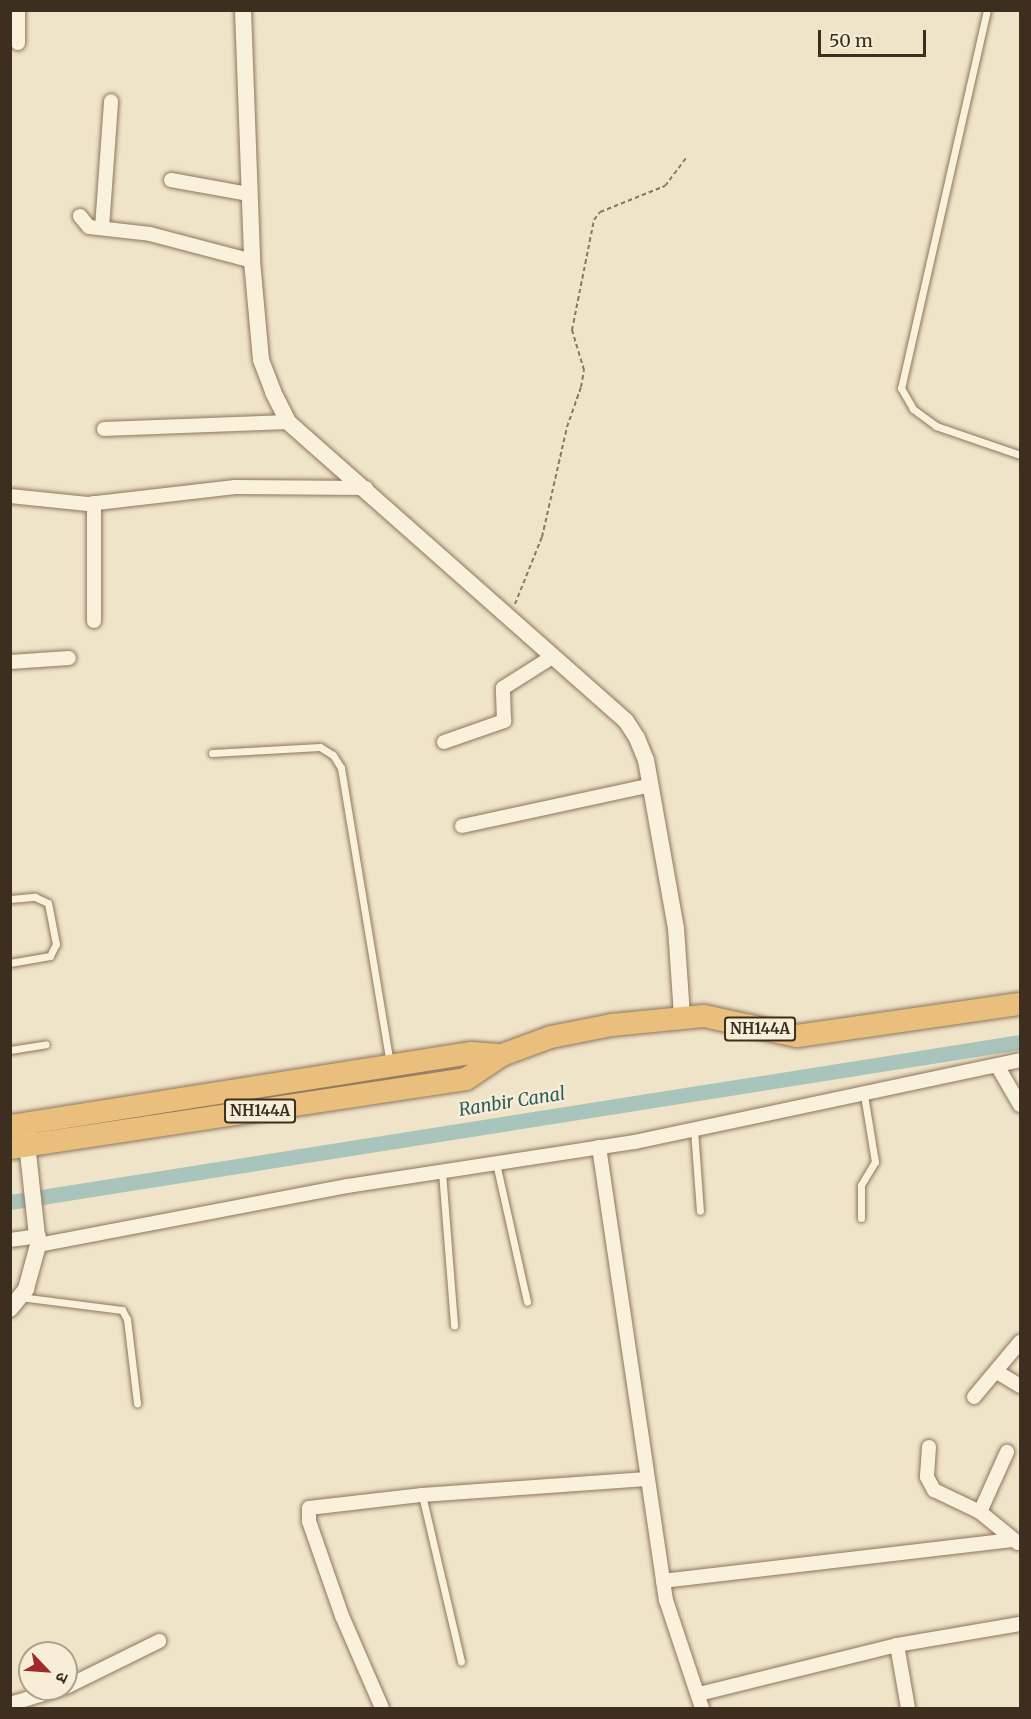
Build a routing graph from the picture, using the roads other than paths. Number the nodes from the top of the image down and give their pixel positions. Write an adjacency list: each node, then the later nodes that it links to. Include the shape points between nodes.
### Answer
1 (18, 10): 4 (street)
2 (243, 10): 7 (street)
3 (987, 10): 13 (lane, via 901,388 913,409 936,426)
4 (18, 43)
5 (111, 100): 9 (street)
6 (171, 180): 7 (street)
7 (248, 194): 10 (street)
8 (80, 216): 9 (street, via 86,226)
9 (102, 228): 10 (street, via 150,234)
10 (252, 261): 11 (street, via 261,360)
11 (288, 422): 12 (street); 14 (street)
12 (104, 429)
13 (1020, 455)
14 (368, 488): 16 (street, via 235,487); 18 (street)
15 (10, 496): 16 (street)
16 (94, 503): 17 (street)
17 (94, 621)
18 (552, 657): 21 (street, via 503,688 504,721); 23 (street, via 626,722 646,760)
19 (69, 658): 20 (street)
20 (10, 662)
21 (444, 742)
22 (212, 753): 33 (lane, via 320,747 333,755 341,768)
23 (651, 785): 24 (street); 28 (street, via 676,928)
24 (462, 826)
25 (10, 899): 26 (lane, via 35,897 48,903 56,944 50,956)
26 (10, 963)
27 (1020, 1004): 28 (highway, NH144A, via 797,1036 724,1019)
28 (682, 1017): 31 (highway, NH144A, via 572,1032)
29 (46, 1044): 30 (lane)
30 (10, 1050)
31 (502, 1055): 33 (highway, NH144A, via 471,1053); 38 (highway, NH144A, via 466,1079)
32 (1020, 1060): 34 (street)
33 (390, 1066): 38 (highway, NH144A)
34 (998, 1067): 35 (street); 36 (street)
35 (864, 1095): 37 (street); 43 (lane, via 875,1162 861,1185)
36 (1020, 1105)
37 (694, 1130): 39 (street); 42 (lane)
38 (18, 1136): 45 (street, via 33,1177)
39 (599, 1147): 40 (street); 56 (street)
40 (496, 1163): 41 (street); 46 (lane)
41 (442, 1172): 45 (street); 48 (lane)
42 (700, 1211)
43 (861, 1218)
44 (10, 1240): 45 (street)
45 (38, 1240): 47 (street, via 36,1265)
46 (527, 1302)
47 (15, 1303): 53 (lane, via 122,1310 127,1319)
48 (454, 1326)
49 (1020, 1342): 50 (street)
50 (997, 1372): 51 (street); 52 (street)
51 (1020, 1386)
52 (974, 1397)
53 (138, 1403)
54 (929, 1448): 58 (street, via 927,1477 932,1488)
55 (1007, 1452): 58 (street)
56 (646, 1479): 57 (street); 60 (street)
57 (422, 1495): 64 (lane); 67 (street, via 314,1505 308,1514 342,1616)
58 (980, 1512): 59 (street)
59 (1017, 1543): 60 (street)
60 (663, 1581): 66 (street)
61 (1020, 1624): 63 (street)
62 (159, 1641): 65 (street)
63 (897, 1645): 66 (street); 69 (street)
64 (461, 1661)
65 (78, 1681)
66 (699, 1694): 68 (street)
67 (382, 1708)
68 (702, 1708)
69 (908, 1708)

